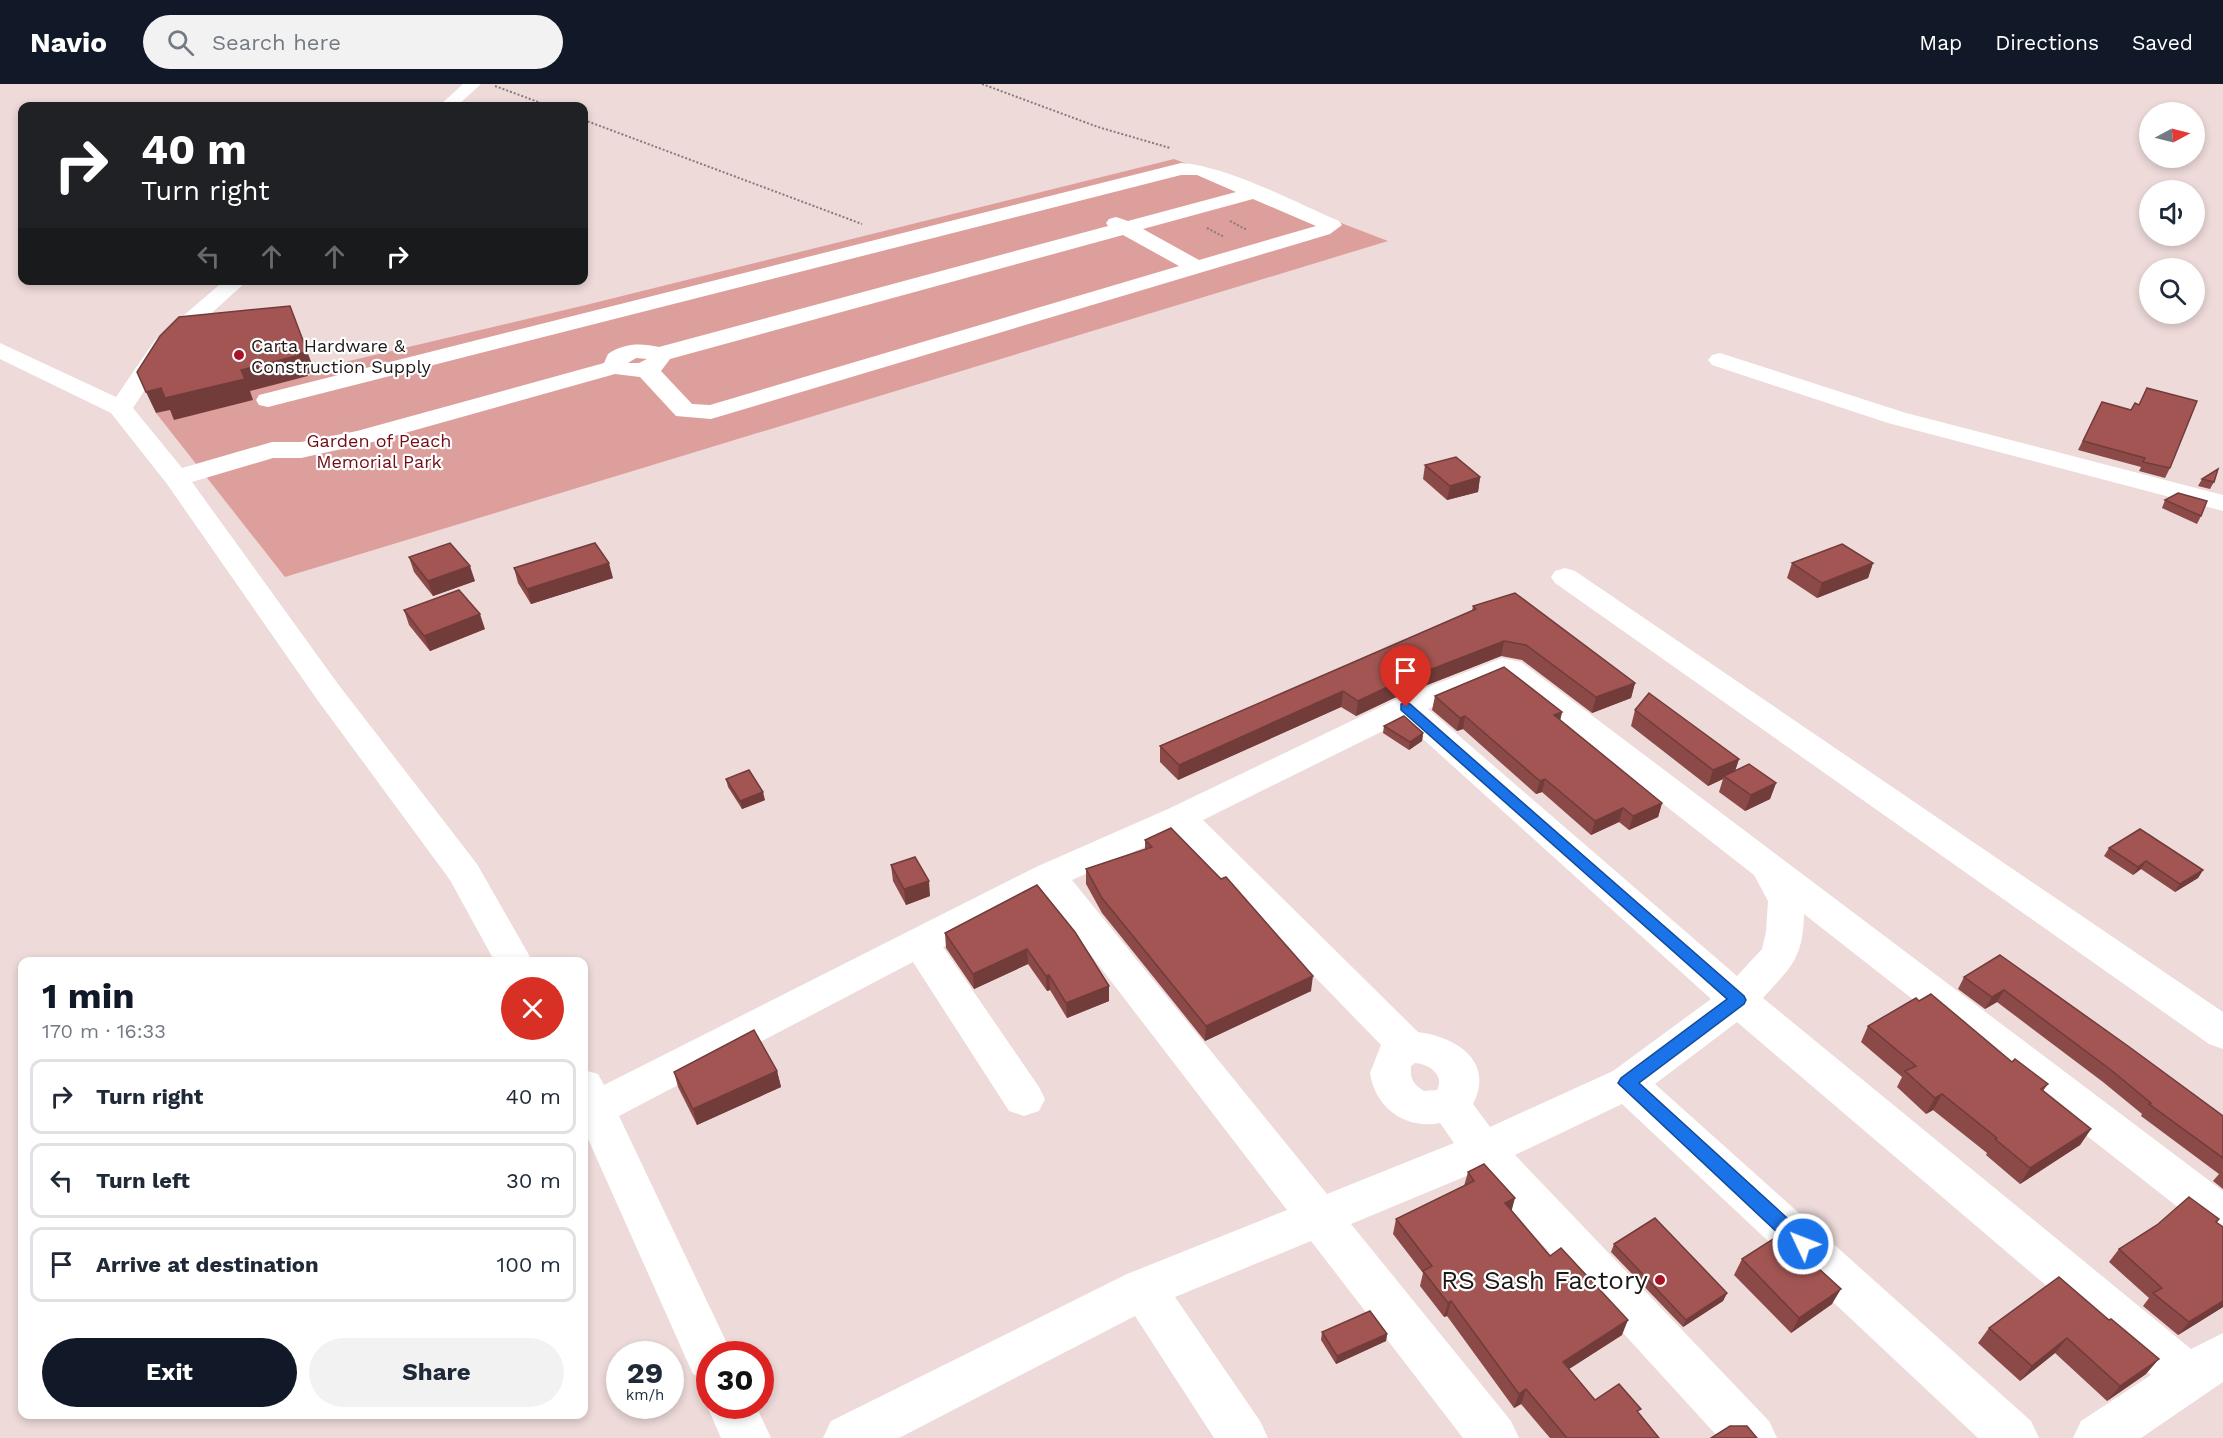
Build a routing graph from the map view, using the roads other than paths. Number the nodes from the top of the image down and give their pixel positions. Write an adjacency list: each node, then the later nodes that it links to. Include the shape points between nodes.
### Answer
1 (473, 84): 2 (street)
2 (452, 102)
3 (1258, 192): 4 (street, via 1190,168); 5 (street); 6 (street, via 1332,225)
4 (1070, 199): 5 (street); 8 (street)
5 (1125, 228): 6 (street); 11 (street)
6 (1198, 268): 11 (street, via 711,412 685,411)
7 (232, 285): 13 (street, via 163,345)
8 (596, 318): 11 (street); 12 (street)
9 (0, 350): 13 (street)
10 (1720, 360): 15 (street, via 1897,418)
11 (637, 361): 14 (street, via 360,438 301,450 284,464)
12 (267, 400)
13 (120, 408): 14 (street)
14 (182, 488): 22 (street, via 464,873)
15 (2223, 503)
16 (1565, 577): 24 (street)
17 (1406, 707): 18 (street); 19 (street, via 1496,668 1510,669); 23 (street)
18 (1180, 817): 20 (street); 28 (street, via 1408,1047 1431,1049 1452,1061 1462,1083 1460,1094 1450,1104)
19 (1764, 863): 23 (street, via 1783,892 1785,932 1780,955); 29 (street)
20 (1049, 876): 21 (street); 30 (street)
21 (920, 943): 26 (street); 27 (street)
22 (511, 957)
23 (1738, 1000): 25 (street); 33 (street)
24 (2223, 1033)
25 (1627, 1083): 28 (street); 40 (street)
26 (590, 1097): 32 (street)
27 (1024, 1099)
28 (1483, 1150): 30 (street); 39 (street)
29 (2223, 1216)
30 (1317, 1217): 31 (street); 38 (street)
31 (1143, 1289): 36 (street); 37 (street)
32 (702, 1341)
33 (2206, 1366): 41 (street)
34 (737, 1419): 35 (street)
35 (746, 1438)
36 (848, 1438)
37 (1243, 1438)
38 (1494, 1438)
39 (1752, 1438)
40 (2014, 1438)
41 (2098, 1438)

